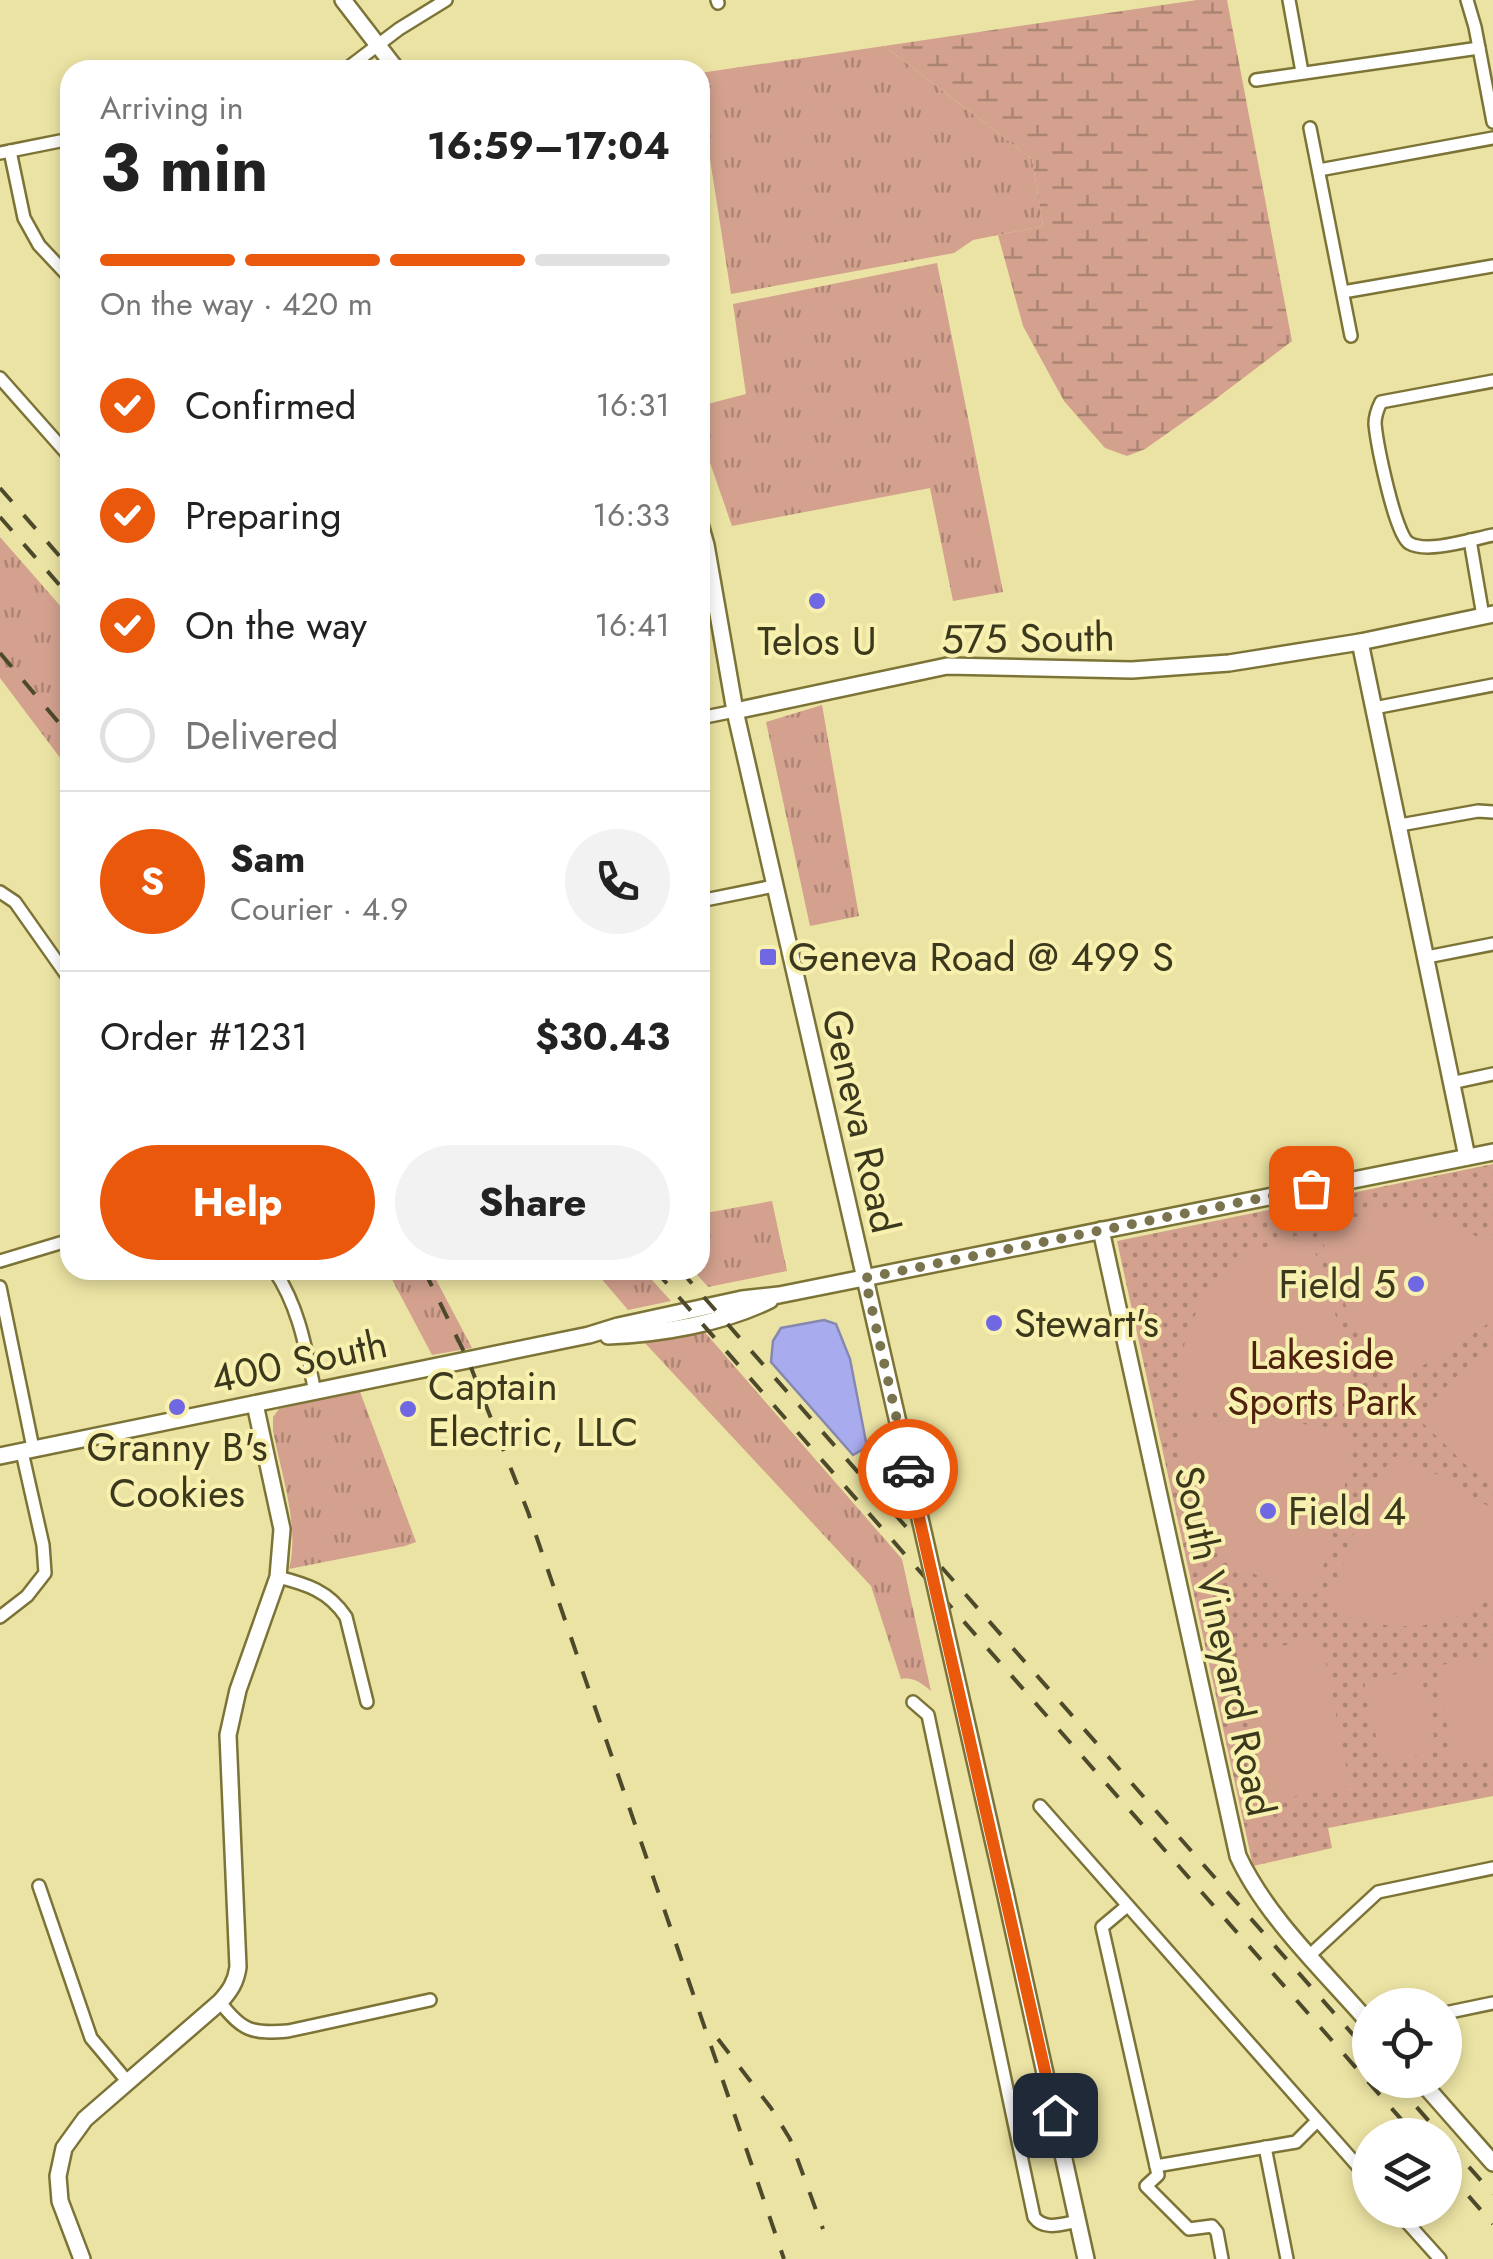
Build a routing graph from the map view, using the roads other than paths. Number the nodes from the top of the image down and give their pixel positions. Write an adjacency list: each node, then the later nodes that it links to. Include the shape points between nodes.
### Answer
1 (343, 0): 5 (street)
2 (446, 0): 5 (street)
3 (1290, 0): 9 (street)
4 (1467, 0): 6 (street)
5 (378, 47): 7 (street); 8 (street)
6 (1479, 48): 9 (street); 11 (street)
7 (359, 60)
8 (389, 60)
9 (1302, 72): 10 (street)
10 (1256, 80)
11 (1493, 122)
12 (1310, 128): 16 (street)
13 (1493, 138): 16 (street)
14 (60, 141): 15 (street)
15 (5, 152): 18 (street, via 24,218)
16 (1319, 170): 19 (street)
17 (1493, 266): 19 (street)
18 (60, 267)
19 (1343, 292): 20 (street)
20 (1351, 336)
21 (0, 378): 23 (street)
22 (1493, 381): 25 (street, via 1381,402 1376,414 1402,537 1424,548)
23 (60, 446)
24 (1493, 535): 25 (street)
25 (1470, 540): 27 (street)
26 (710, 567): 31 (street, Geneva Road)
27 (1488, 615): 28 (street, 575 South)
28 (1360, 642): 30 (street); 31 (street, 575 South, via 1132,670 947,666)
29 (1493, 685): 30 (street)
30 (1374, 708): 34 (street)
31 (735, 711): 32 (street, 575 South); 35 (street, Geneva Road)
32 (710, 716)
33 (1493, 812): 34 (street)
34 (1400, 826): 39 (street)
35 (774, 886): 37 (street); 48 (street, Geneva Road)
36 (0, 892): 40 (street, via 15,902)
37 (710, 899)
38 (1493, 944): 39 (street)
39 (1427, 956): 42 (street)
40 (60, 966)
41 (1493, 1074): 42 (street)
42 (1451, 1083): 44 (street)
43 (1493, 1152): 44 (street, 400 South)
44 (1468, 1157): 45 (street, 400 South)
45 (1101, 1230): 48 (street, 400 South); 63 (street, South Vineyard Road, via 1238,1856 1268,1908)
46 (60, 1243): 47 (street)
47 (0, 1261)
48 (865, 1278): 51 (street, 400 South); 76 (street, Geneva Road, bridge)
49 (280, 1280): 51 (street, via 301,1327)
50 (0, 1287): 53 (street)
51 (316, 1392): 52 (street, 400 South)
52 (255, 1404): 53 (street, 400 South); 55 (street, via 282,1528)
53 (27, 1450): 54 (street, 400 South); 56 (street, via 46,1573)
54 (0, 1456)
55 (278, 1576): 57 (street, via 338,1605); 65 (street, via 228,1735 238,1967)
56 (0, 1617)
57 (368, 1702)
58 (913, 1702): 76 (street, via 928,1715 1034,2217 1052,2226)
59 (1040, 1806): 62 (street)
60 (1493, 1868): 63 (street, via 1378,1892)
61 (39, 1886): 69 (street, via 92,2038)
62 (1127, 1906): 71 (street); 75 (street, via 1102,1927)
63 (1310, 1955): 67 (street, South Vineyard Road)
64 (430, 2000): 65 (street, via 268,2033 246,2028)
65 (220, 2002): 69 (street)
66 (1493, 2002): 68 (street)
67 (1352, 2003)
68 (1462, 2009)
69 (127, 2081): 78 (street, via 79,2126 60,2161 60,2201)
70 (1436, 2098): 74 (street)
71 (1318, 2121): 72 (street, via 1296,2142); 73 (street)
72 (1265, 2148): 75 (street); 81 (street)
73 (1352, 2160)
74 (1493, 2163)
75 (1156, 2166): 80 (street, via 1158,2174 1146,2186 1189,2229 1212,2226)
76 (1078, 2221): 79 (street, Geneva Road)
77 (1412, 2228): 82 (street)
78 (82, 2259)
79 (1086, 2259)
80 (1222, 2259)
81 (1287, 2259)
82 (1440, 2259)

